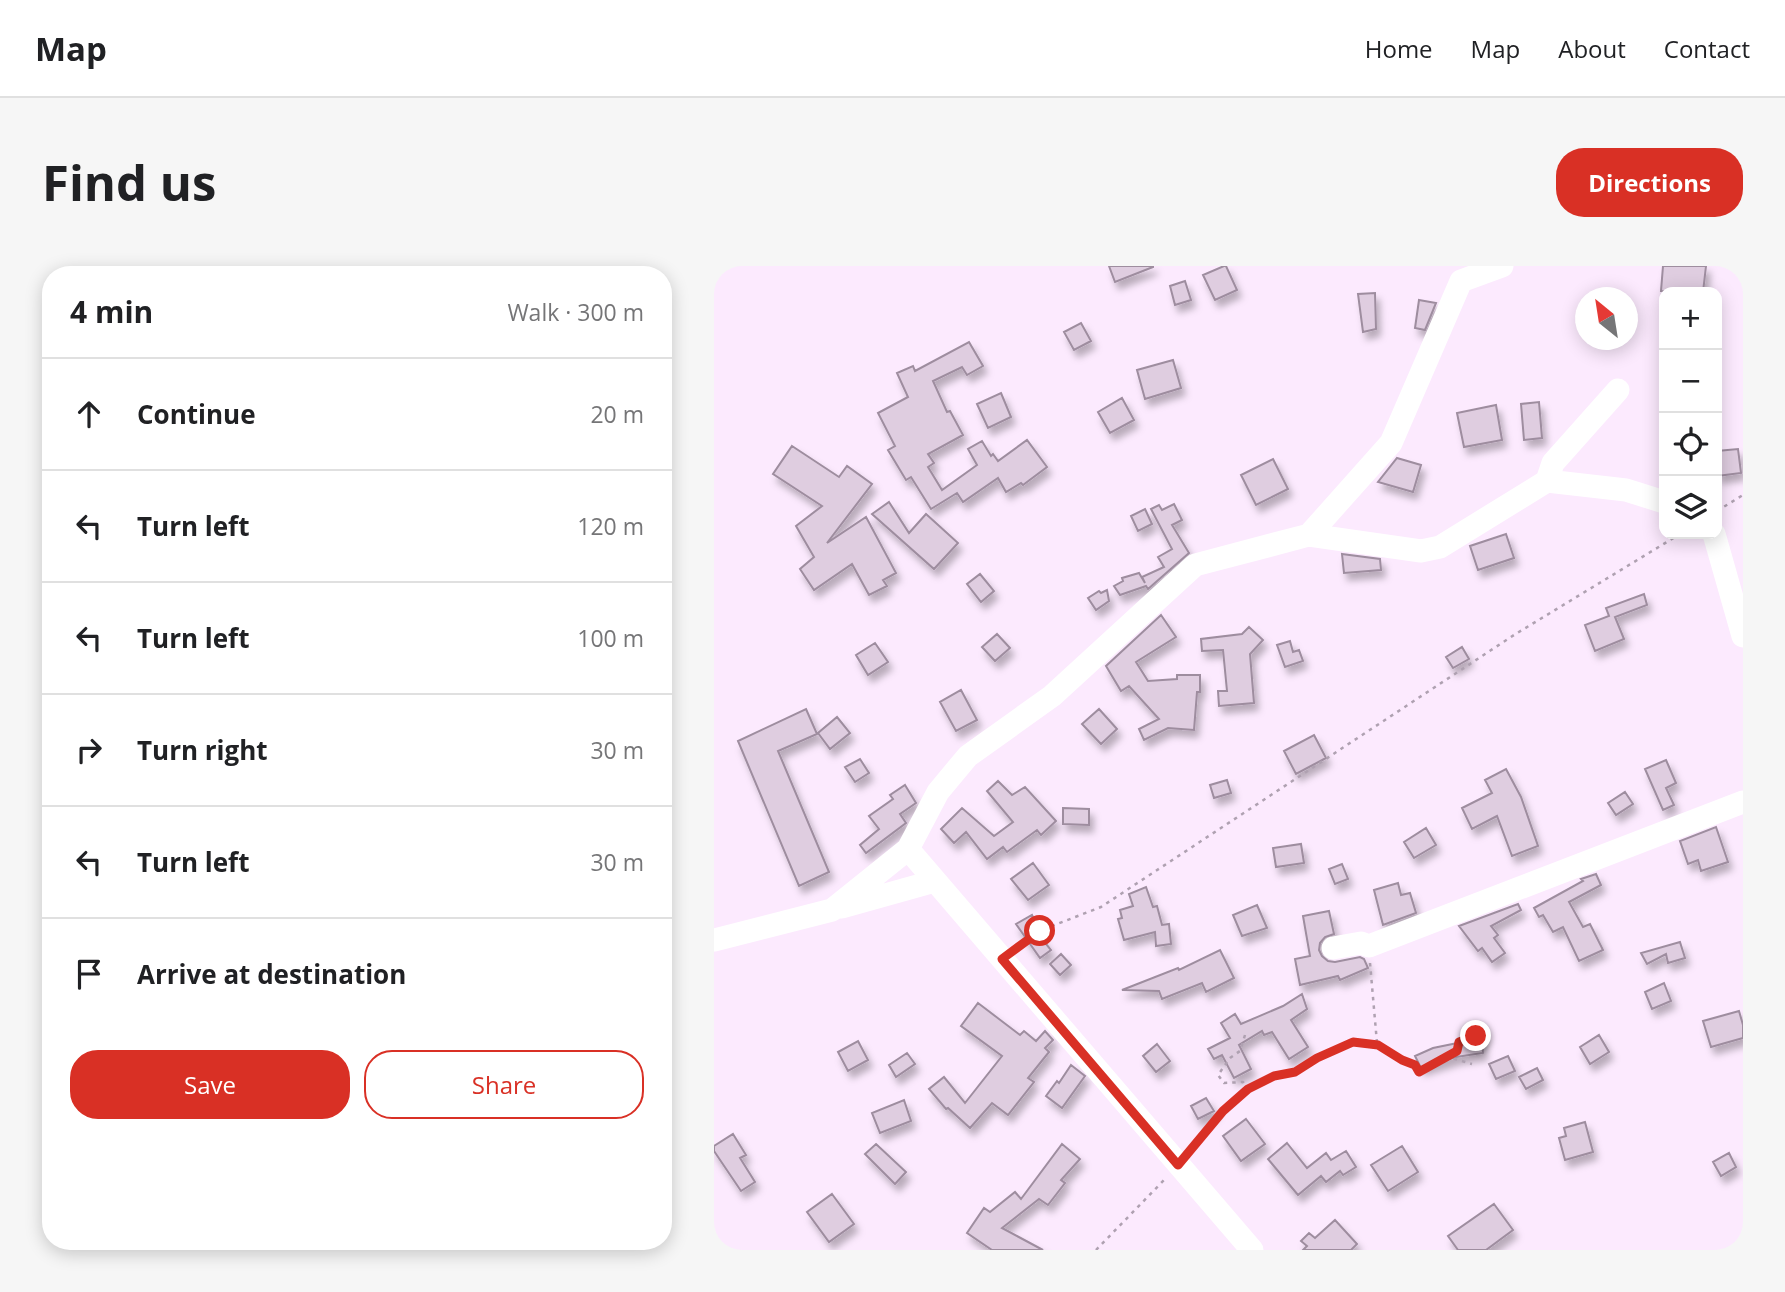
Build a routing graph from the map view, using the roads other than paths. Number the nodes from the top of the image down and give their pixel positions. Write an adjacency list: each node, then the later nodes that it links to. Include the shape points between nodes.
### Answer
1 (1502, 266): 5 (street, via 1461,281 1391,443)
2 (1618, 390): 3 (street, via 1553,463)
3 (1547, 481): 4 (street, via 1626,490); 5 (street, via 1440,547 1421,551)
4 (1659, 500)
5 (1309, 535): 9 (street, via 1195,565 1052,696 968,757 938,792)
6 (1715, 539): 7 (street)
7 (1743, 636)
8 (1743, 802): 13 (street, via 1369,946)
9 (908, 849): 10 (street); 11 (street)
10 (935, 881): 11 (street); 14 (street)
11 (832, 910): 12 (street)
12 (714, 940)
13 (1333, 948)
14 (1252, 1250)

